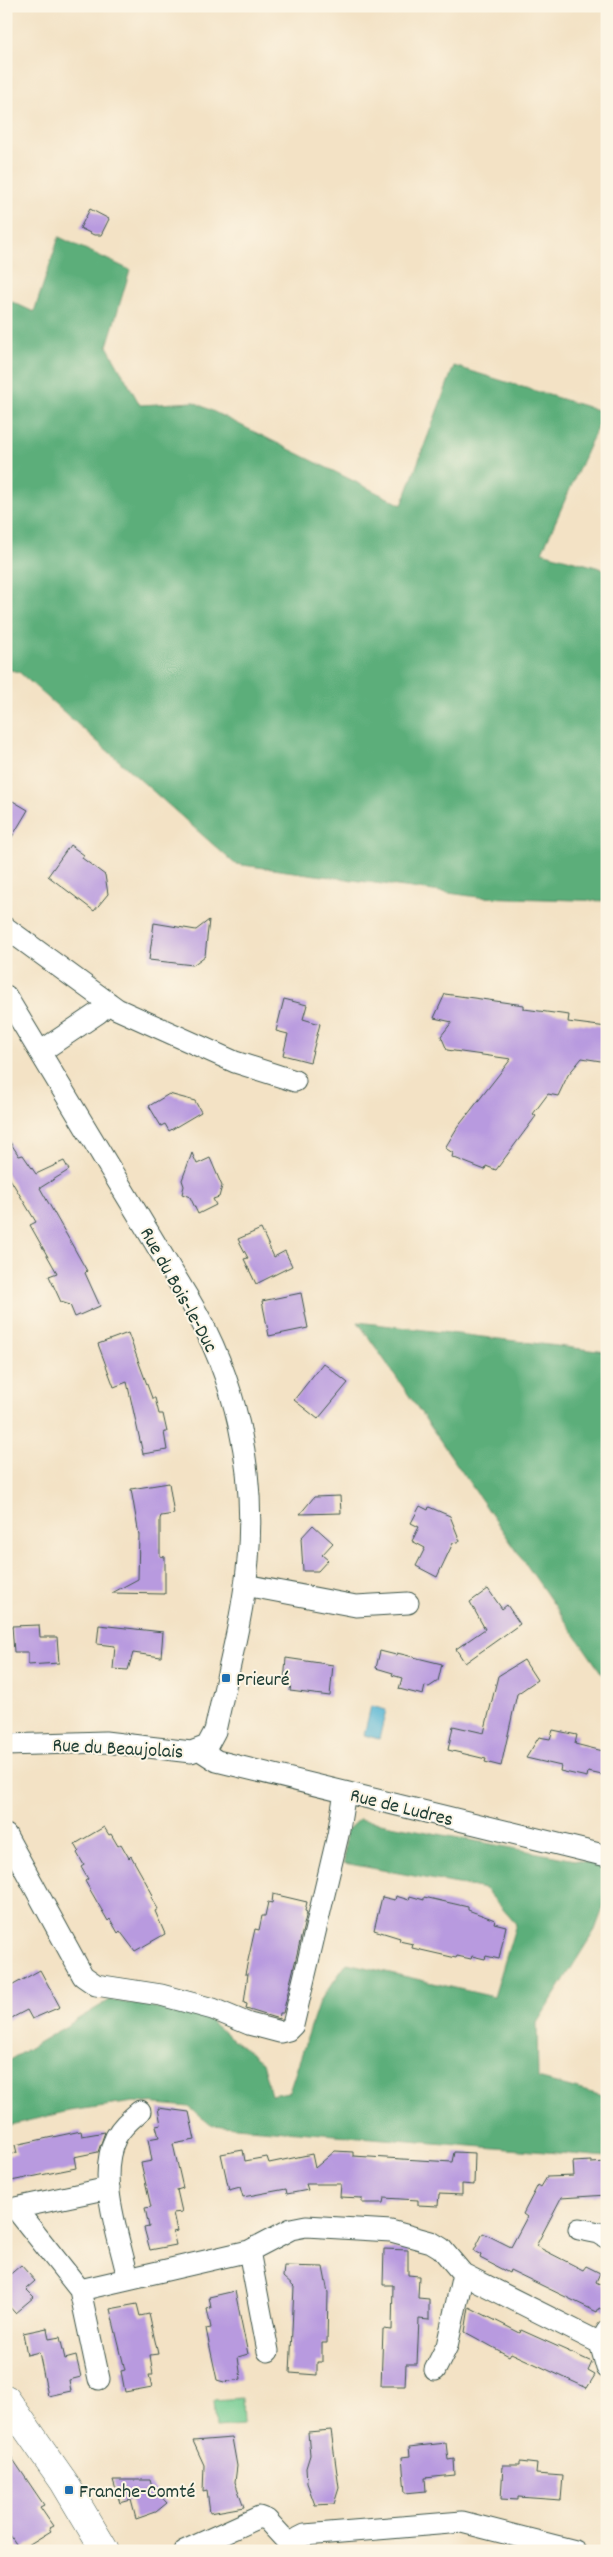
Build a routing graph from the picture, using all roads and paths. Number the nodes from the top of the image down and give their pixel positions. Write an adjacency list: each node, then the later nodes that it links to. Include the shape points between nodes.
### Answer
1 (6, 928): 3 (street)
2 (6, 996): 4 (street, Rue du Bois-le-Duc)
3 (108, 1003): 4 (street); 5 (street, via 140,1021 235,1062)
4 (40, 1052): 6 (street, Rue du Bois-le-Duc, via 197,1312 223,1369 240,1428 247,1472 250,1525)
5 (295, 1081)
6 (245, 1585): 7 (street, via 356,1606); 9 (street, Rue du Bois-le-Duc, via 215,1731 210,1742)
7 (408, 1603)
8 (6, 1745): 9 (street, Rue du Beaujolais, via 105,1742 183,1752)
9 (200, 1750): 10 (street, Rue de Ludres, via 217,1761)
10 (345, 1792): 11 (street, via 337,1843 293,2025 280,2032 161,1995 96,1985 84,1976); 12 (street, Rue de Ludres)
11 (6, 1835)
12 (607, 1856)
13 (140, 2111): 14 (street, via 115,2138 109,2162)
14 (109, 2188): 15 (street); 20 (street)
15 (11, 2209): 21 (street)
16 (579, 2229): 17 (street)
17 (607, 2238)
18 (250, 2251): 19 (street, via 306,2226 391,2231 431,2242 441,2248); 20 (street); 23 (street)
19 (463, 2274): 22 (street); 25 (street, via 447,2346)
20 (128, 2278): 21 (street)
21 (80, 2290): 26 (street)
22 (604, 2337): 24 (street)
23 (268, 2351)
24 (607, 2368)
25 (435, 2370)
26 (99, 2379)
27 (6, 2399): 29 (street, via 64,2482)
28 (290, 2548): 30 (street, via 267,2520 259,2517); 31 (street, via 298,2538 306,2535 462,2522)
29 (105, 2551)
30 (184, 2551)
31 (575, 2551)

